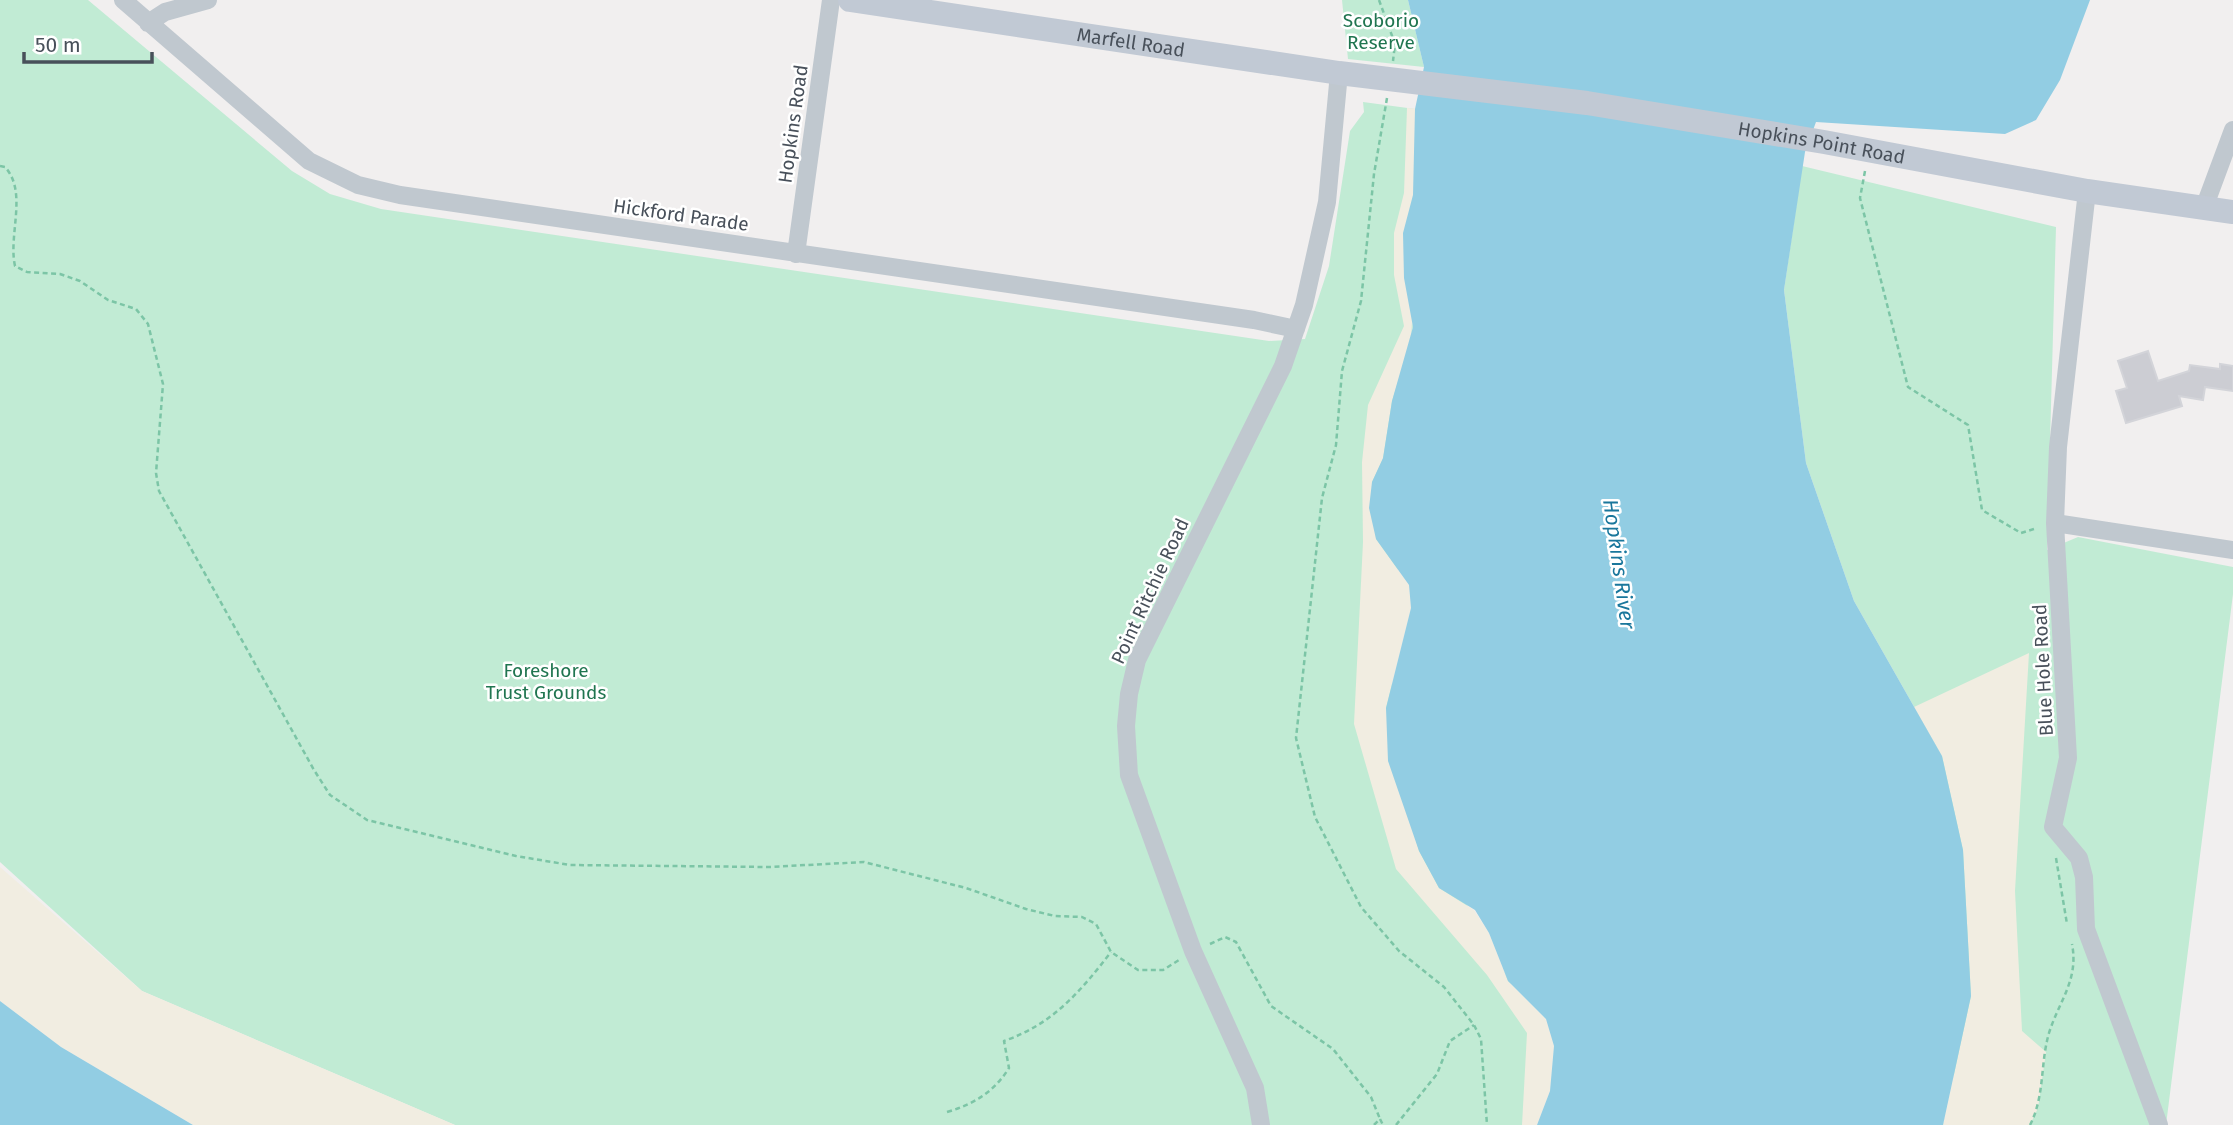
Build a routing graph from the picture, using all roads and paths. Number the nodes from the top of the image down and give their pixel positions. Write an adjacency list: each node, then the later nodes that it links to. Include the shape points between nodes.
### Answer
1 (123, 0): 6 (street, Hickford Parade)
2 (208, 0): 6 (street, via 165,12)
3 (831, 0): 15 (street, Hopkins Road)
4 (850, 0): 7 (street, Marfell Road)
5 (1379, 0): 8 (path, via 1395,44)
6 (148, 23): 15 (street, Hickford Parade, via 285,144 358,186)
7 (1339, 73): 8 (street, Marfell Road); 16 (street, Point Ritchie Road, via 1327,202)
8 (1400, 81): 10 (street, Hopkins Point Road, via 1587,103); 24 (path, via 1374,174 1361,301 1342,371 1336,446 1322,498 1296,738 1315,817 1362,907 1399,951 1444,987)
9 (2233, 130): 13 (street)
10 (1868, 150): 12 (street, Hopkins Point Road); 17 (path, via 1860,198 1908,387 1968,425 1982,510 2021,533)
11 (0, 166): 23 (path, via 14,176 11,248 15,267 80,281 108,300 136,309 148,324 163,384 156,473 159,491 314,770 330,795 351,810 383,825 570,865 769,867 864,862 1026,909 1082,917 1096,924)
12 (2087, 191): 13 (street, Hopkins Point Road); 17 (street, Blue Hole Road, via 2058,447)
13 (2204, 208): 14 (street, Hopkins Point Road)
14 (2233, 212)
15 (796, 254): 16 (street, Hickford Parade)
16 (1296, 329): 22 (street, Point Ritchie Road, via 1283,366 1142,650 1129,694 1129,775)
17 (2055, 523): 18 (street); 19 (street, Blue Hole Road, via 2068,758)
18 (2233, 550)
19 (2053, 827): 20 (path); 33 (street, via 2079,858 2086,929)
20 (2067, 925)
21 (2070, 937): 32 (path, via 2075,961 2069,990 2049,1034 2038,1108)
22 (1194, 951): 23 (path, via 1163,970 1138,970); 26 (path, via 1225,937 1236,942 1271,1006 1333,1049 1371,1097); 27 (street, Point Ritchie Road, via 1255,1088)
23 (1111, 952): 25 (path, via 1090,980 1041,1026 1004,1041 1009,1068 997,1086)
24 (1474, 1025): 30 (path, via 1450,1041 1437,1074); 31 (path, via 1480,1039)
25 (947, 1112)
26 (1380, 1119): 28 (path); 29 (path)
27 (1261, 1125)
28 (1374, 1125)
29 (1383, 1125)
30 (1396, 1125)
31 (1487, 1125)
32 (2030, 1125)
33 (2159, 1125)

